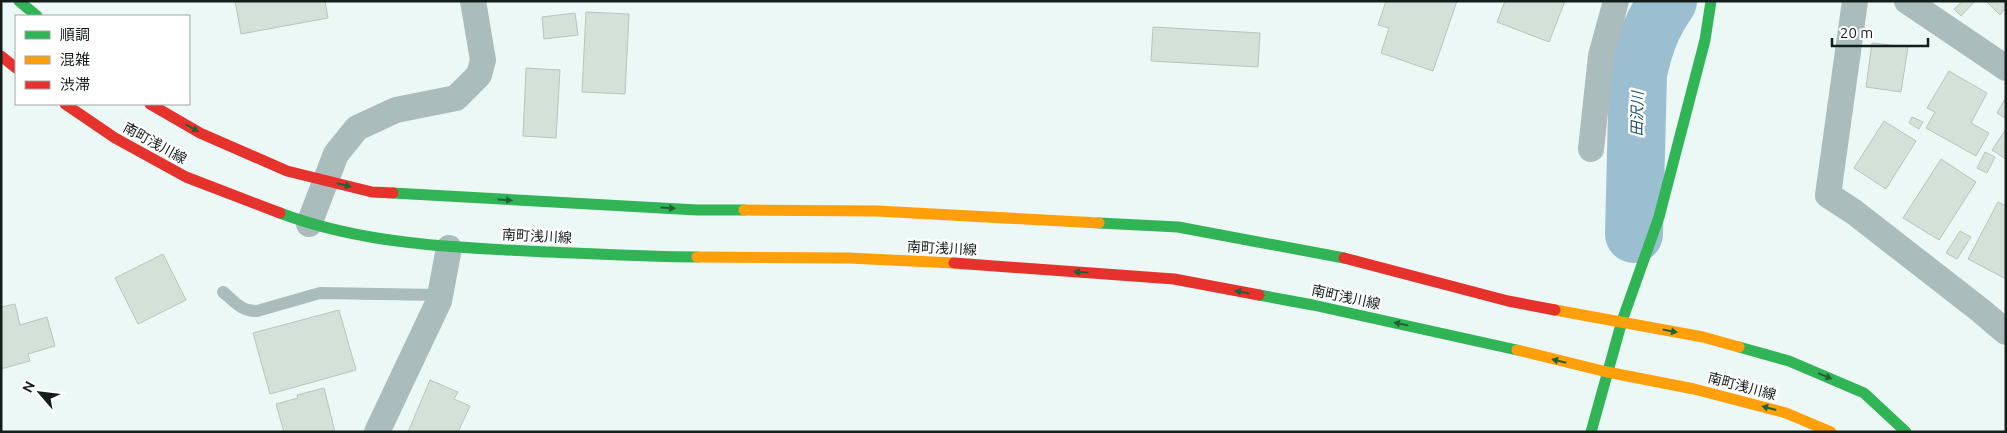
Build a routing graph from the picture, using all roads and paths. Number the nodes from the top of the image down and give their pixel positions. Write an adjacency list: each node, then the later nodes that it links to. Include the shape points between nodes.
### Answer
1 (19, 1): 7 (street)
2 (473, 1): 14 (street, via 483,60 479,75 456,98 396,110 357,128 336,154)
3 (1616, 1): 13 (street, via 1601,56)
4 (1711, 1): 19 (street, via 1705,40 1659,217)
5 (1855, 1): 20 (street, via 1828,195)
6 (1907, 1): 10 (street)
7 (36, 15)
8 (1, 56): 9 (street)
9 (15, 67)
10 (2006, 68)
11 (66, 105): 15 (street, 南町浅川線, via 115,138 186,177)
12 (152, 105): 14 (street, one-way to 14, via 200,133 261,160 287,171)
13 (1591, 149)
14 (325, 180): 15 (street); 19 (street, one-way to 19, via 372,192 534,202 698,210 877,211 1178,227 1341,257 1508,302)
15 (309, 224): 16 (street, 南町浅川線)
16 (449, 248): 18 (street); 21 (street, 南町浅川線, one-way to 16, via 1323,307 1174,279 848,258 679,257)
17 (223, 292): 18 (lane, via 248,312 320,293)
18 (440, 295): 22 (street)
19 (1622, 321): 21 (street); 25 (street, one-way to 25, via 1703,337 1789,361 1864,393)
20 (2001, 321)
21 (1607, 372): 23 (street); 24 (street, 南町浅川線, one-way to 21, via 1786,413 1694,389)
22 (377, 432)
23 (1591, 432)
24 (1831, 432)
25 (1906, 432)

